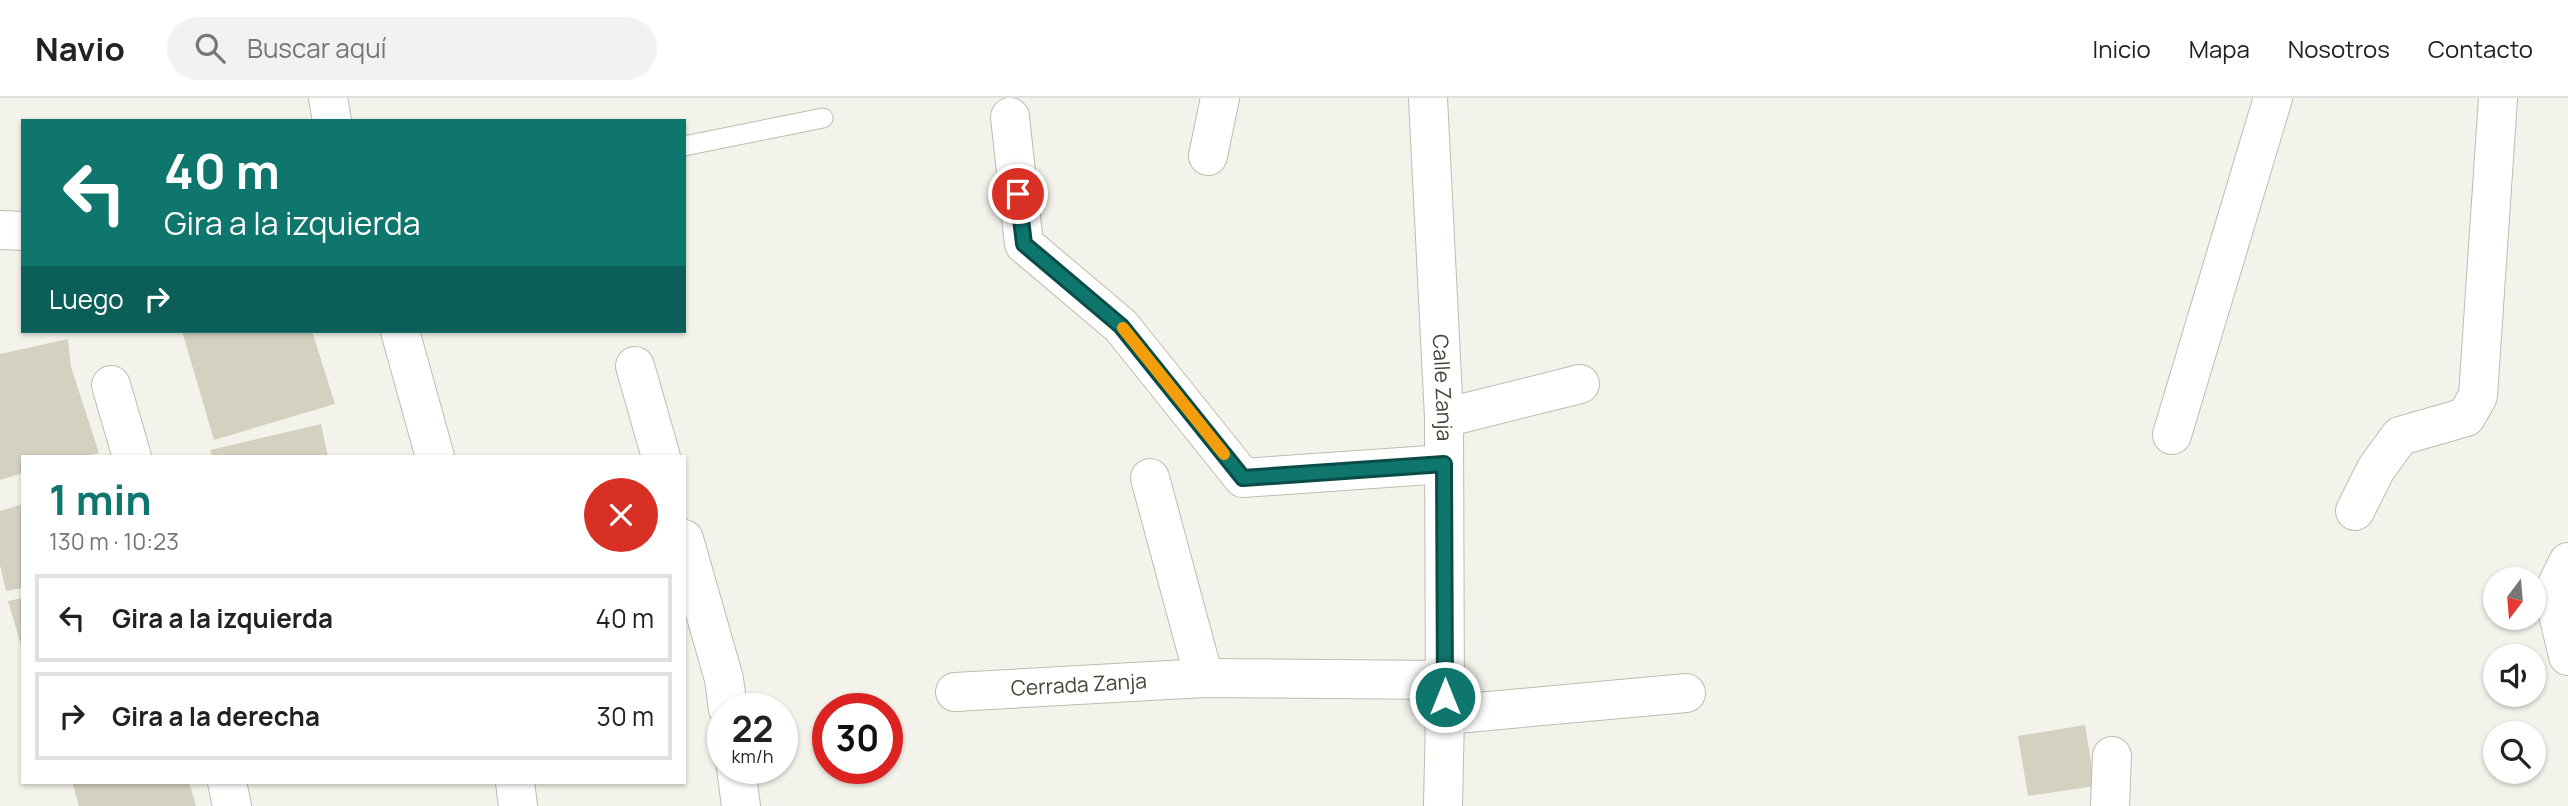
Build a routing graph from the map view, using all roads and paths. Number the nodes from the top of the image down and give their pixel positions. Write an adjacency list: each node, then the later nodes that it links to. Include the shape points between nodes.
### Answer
1 (328, 98): 8 (street)
2 (1220, 98): 10 (street)
3 (1428, 98): 17 (street, Calle Zanja)
4 (2273, 98): 18 (street)
5 (2498, 98): 24 (street, via 2478,396 2466,417 2400,436 2376,469)
6 (1010, 117): 22 (street, via 1024,244 1121,326 1243,478)
7 (824, 118): 9 (lane)
8 (332, 119)
9 (686, 146)
10 (1208, 156)
11 (0, 230): 12 (street)
12 (21, 232)
13 (401, 333): 20 (street)
14 (635, 366): 21 (street)
15 (1580, 384): 17 (street)
16 (111, 385): 19 (street)
17 (1444, 418): 22 (street, Calle Zanja)
18 (2172, 435)
19 (131, 455)
20 (434, 455)
21 (660, 455)
22 (1444, 464): 32 (street, Calle Zanja)
23 (1150, 478): 28 (street)
24 (2355, 511)
25 (686, 546): 30 (street)
26 (2568, 562): 27 (street, via 2553,593)
27 (2568, 656)
28 (1205, 678): 29 (street, Cerrada Zanja); 32 (street, Cerrada Zanja)
29 (955, 692)
30 (726, 693)
31 (1686, 693): 32 (street, Cerrada Zanja)
32 (1445, 697): 40 (street, Calle Zanja)
33 (2112, 756): 41 (street)
34 (228, 784): 37 (street)
35 (515, 784): 38 (street)
36 (738, 784): 39 (street)
37 (232, 806)
38 (518, 806)
39 (741, 806)
40 (1443, 806)
41 (2110, 806)

